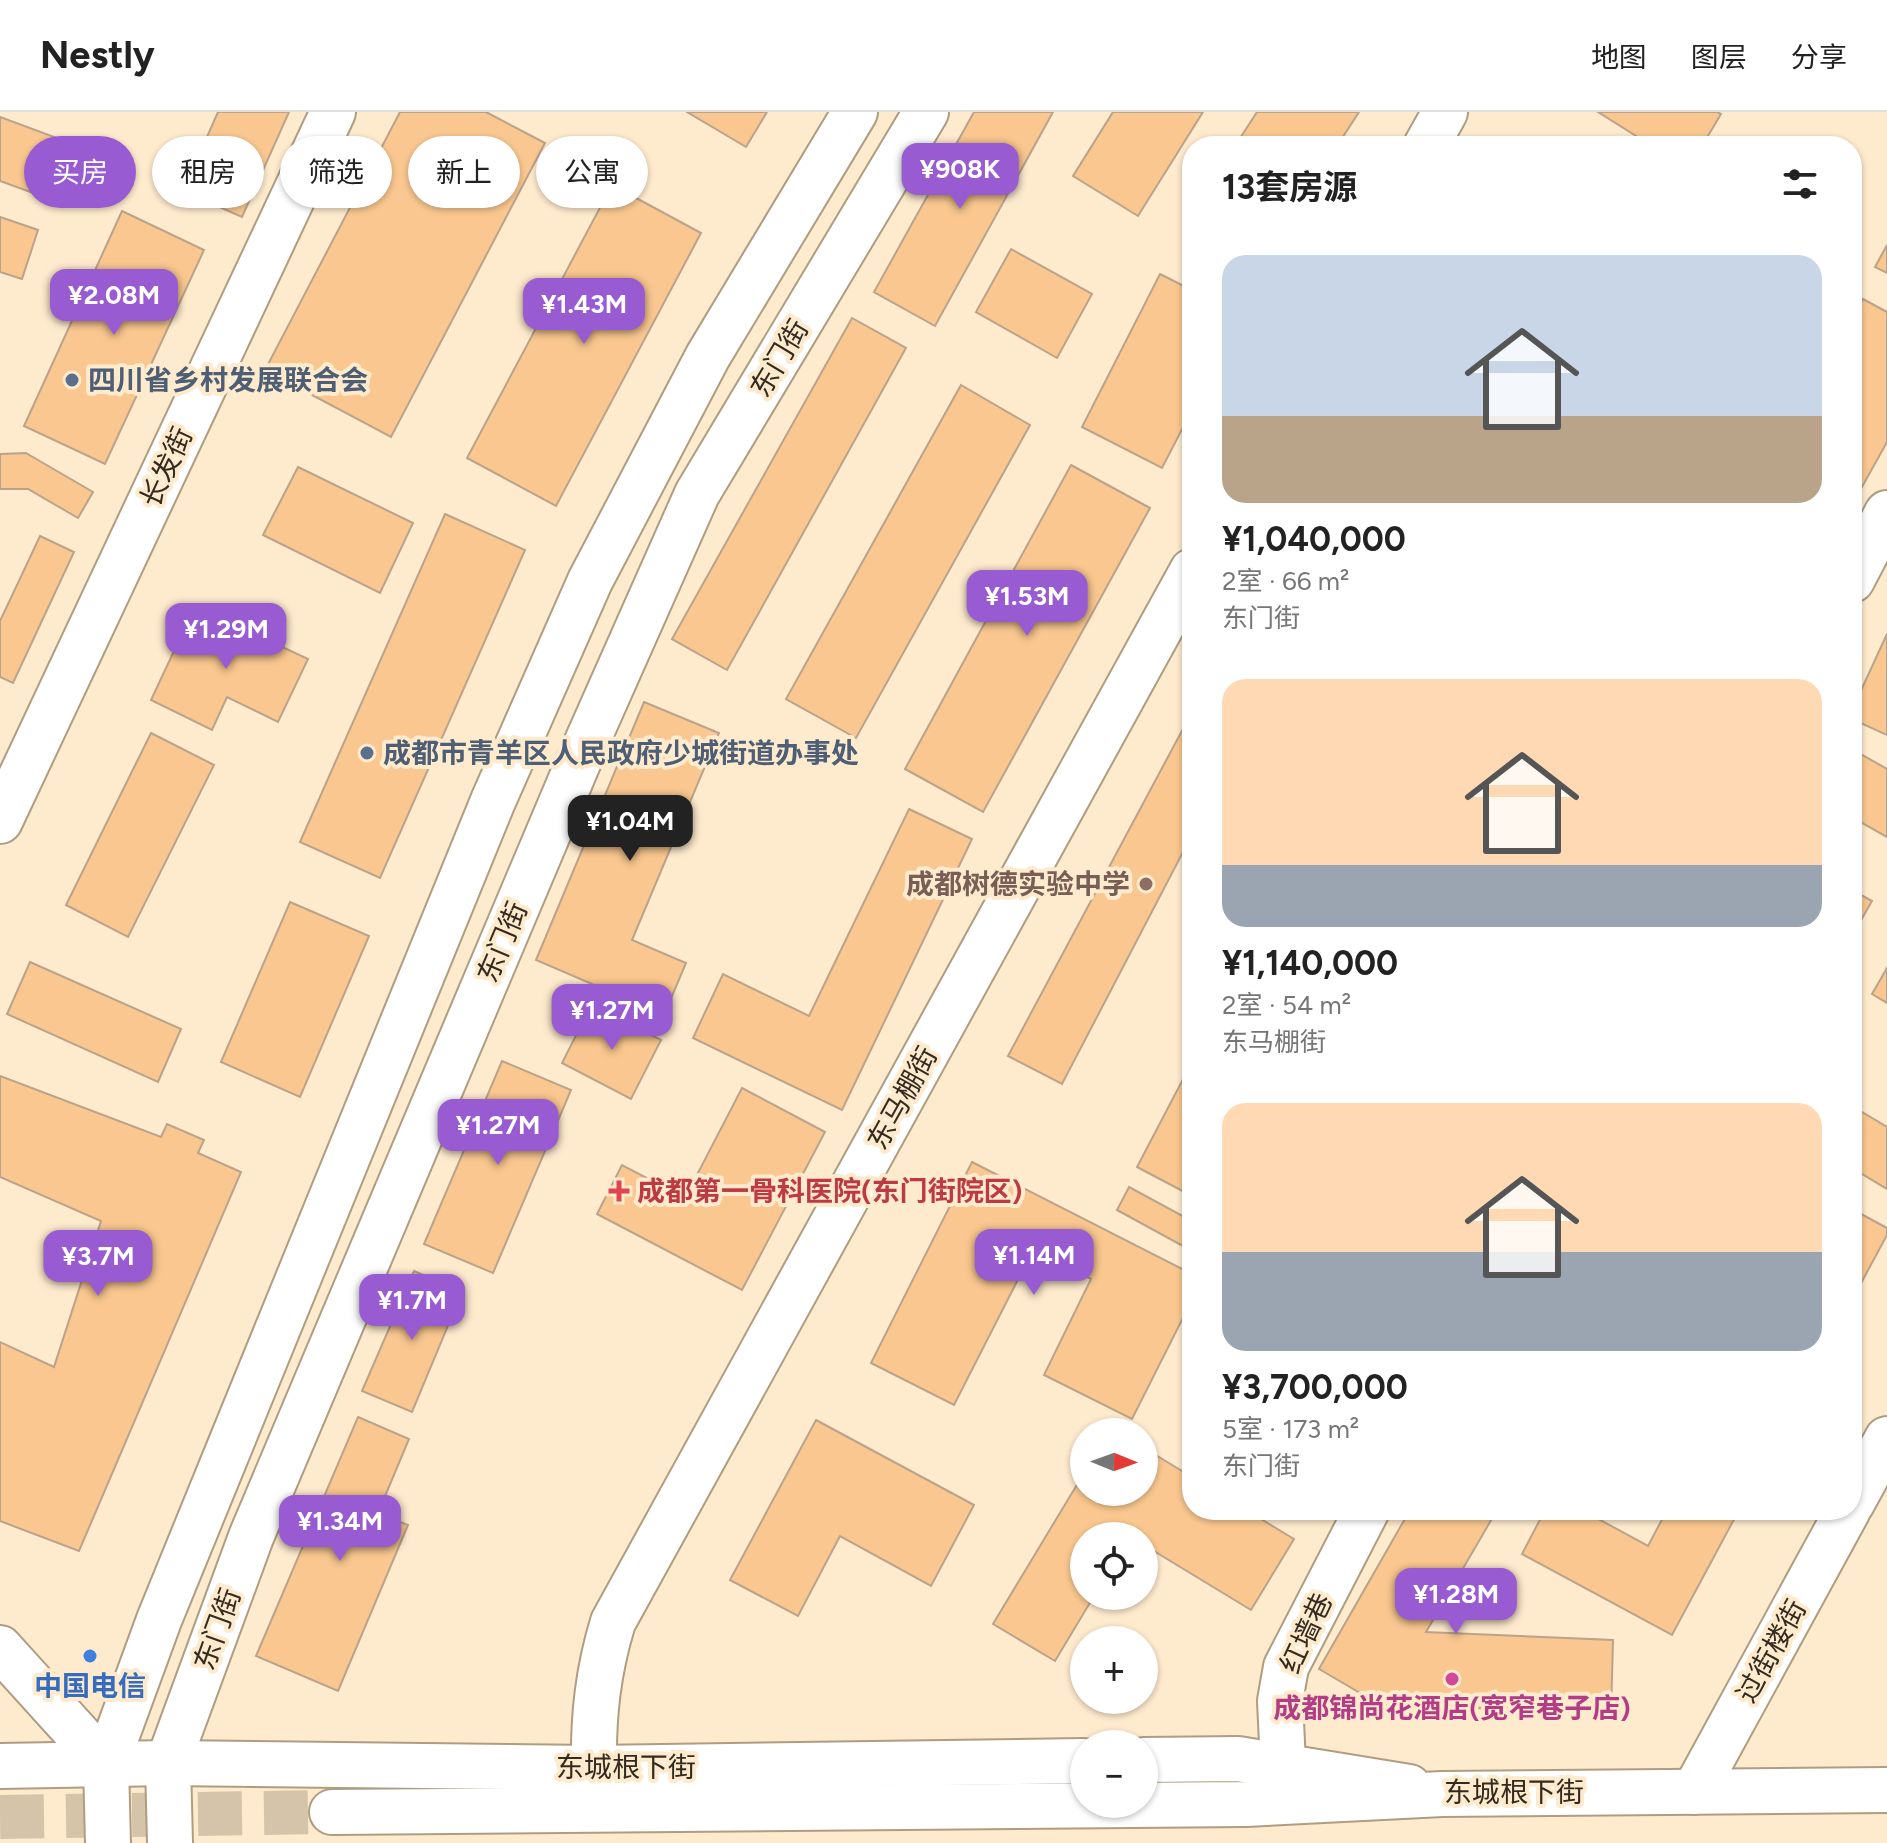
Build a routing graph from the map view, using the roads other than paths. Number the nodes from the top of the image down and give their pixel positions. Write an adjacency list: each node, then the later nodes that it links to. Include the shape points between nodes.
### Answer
1 (333, 112): 9 (main road, 长发街)
2 (855, 112): 19 (main road, 东门街, via 708,356 590,581 475,845 159,1620)
3 (926, 112): 17 (main road, 东门街, via 697,494 251,1537)
4 (1445, 112): 5 (main road)
5 (1432, 136)
6 (1887, 513): 7 (main road)
7 (1862, 561)
8 (1182, 589): 21 (main road, 东马棚街, via 613,1622 599,1668)
9 (0, 821)
10 (1887, 1439): 11 (main road)
11 (1862, 1485)
12 (1362, 1520): 18 (main road, 红墙巷, via 1286,1667 1280,1701)
13 (1843, 1520): 23 (main road, 过街楼街)
14 (0, 1648): 19 (main road)
15 (1158, 1760): 18 (main road, 东城根下街)
16 (1070, 1761): 21 (main road, 东城根下街)
17 (168, 1763): 19 (main road, 东城根下街); 21 (main road, 东城根下街); 27 (main road)
18 (1283, 1764): 24 (main road, 东城根下街)
19 (106, 1765): 20 (main road, 东城根下街); 26 (main road)
20 (0, 1766)
21 (594, 1768)
22 (1887, 1790): 23 (main road, 东城根下街)
23 (1694, 1792): 24 (main road, 东城根下街)
24 (1442, 1794): 25 (main road, via 1246,1804)
25 (332, 1812)
26 (108, 1843)
27 (170, 1843)

